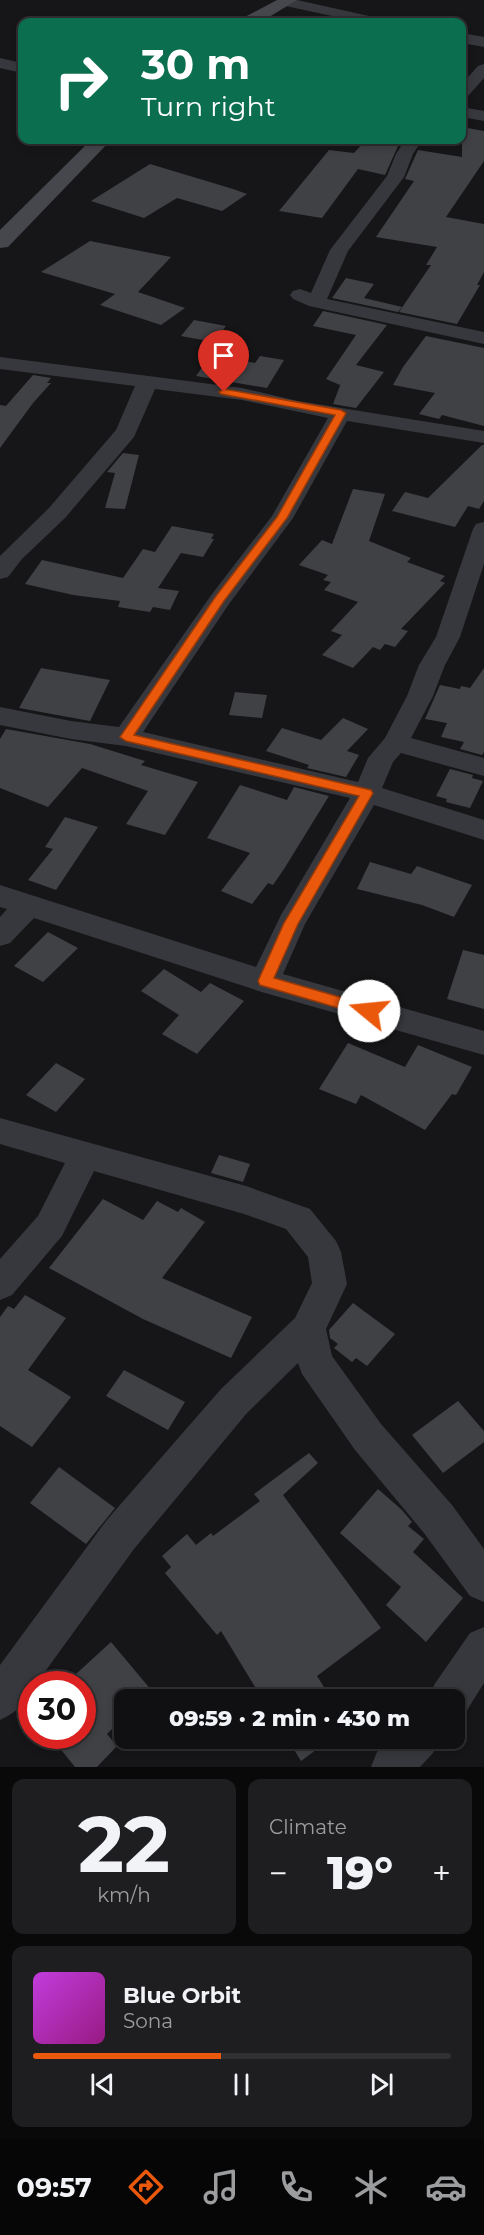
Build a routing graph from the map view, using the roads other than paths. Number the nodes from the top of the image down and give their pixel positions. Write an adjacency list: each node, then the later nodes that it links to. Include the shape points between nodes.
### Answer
1 (287, 1): 2 (main road); 3 (street)
2 (256, 18)
3 (361, 18)
4 (466, 39): 5 (street)
5 (484, 42)
6 (0, 63): 7 (street)
7 (18, 67)
8 (484, 69): 9 (street)
9 (466, 89)
10 (466, 113): 11 (street)
11 (484, 116)
12 (97, 144): 14 (main road)
13 (410, 144): 15 (street, via 395,177 308,298)
14 (0, 242)
15 (484, 338)
16 (0, 363): 17 (street)
17 (147, 383): 18 (street, via 242,394); 22 (street, via 126,432)
18 (341, 413): 19 (street); 24 (street, via 282,518 220,599)
19 (484, 437)
20 (484, 529): 21 (street)
21 (480, 556): 25 (street, via 448,637)
22 (0, 572)
23 (0, 716): 24 (street)
24 (126, 737): 27 (street)
25 (395, 743): 26 (street); 27 (street, via 381,758)
26 (484, 766)
27 (367, 793): 28 (street); 32 (street, via 291,923)
28 (484, 830)
29 (0, 896): 30 (street)
30 (29, 905): 31 (street); 32 (street)
31 (0, 935)
32 (266, 981): 33 (street)
33 (484, 1043)
34 (0, 1131): 35 (street)
35 (85, 1157): 36 (street, via 50,1226); 37 (street, via 246,1200 298,1220 324,1252 330,1284)
36 (0, 1284)
37 (308, 1329): 38 (street, via 315,1362 368,1437 438,1519); 41 (street, via 234,1401 120,1536)
38 (484, 1582)
39 (484, 1647): 40 (street)
40 (456, 1689)
41 (0, 1699)
42 (408, 1749): 43 (street)
43 (392, 1767)

